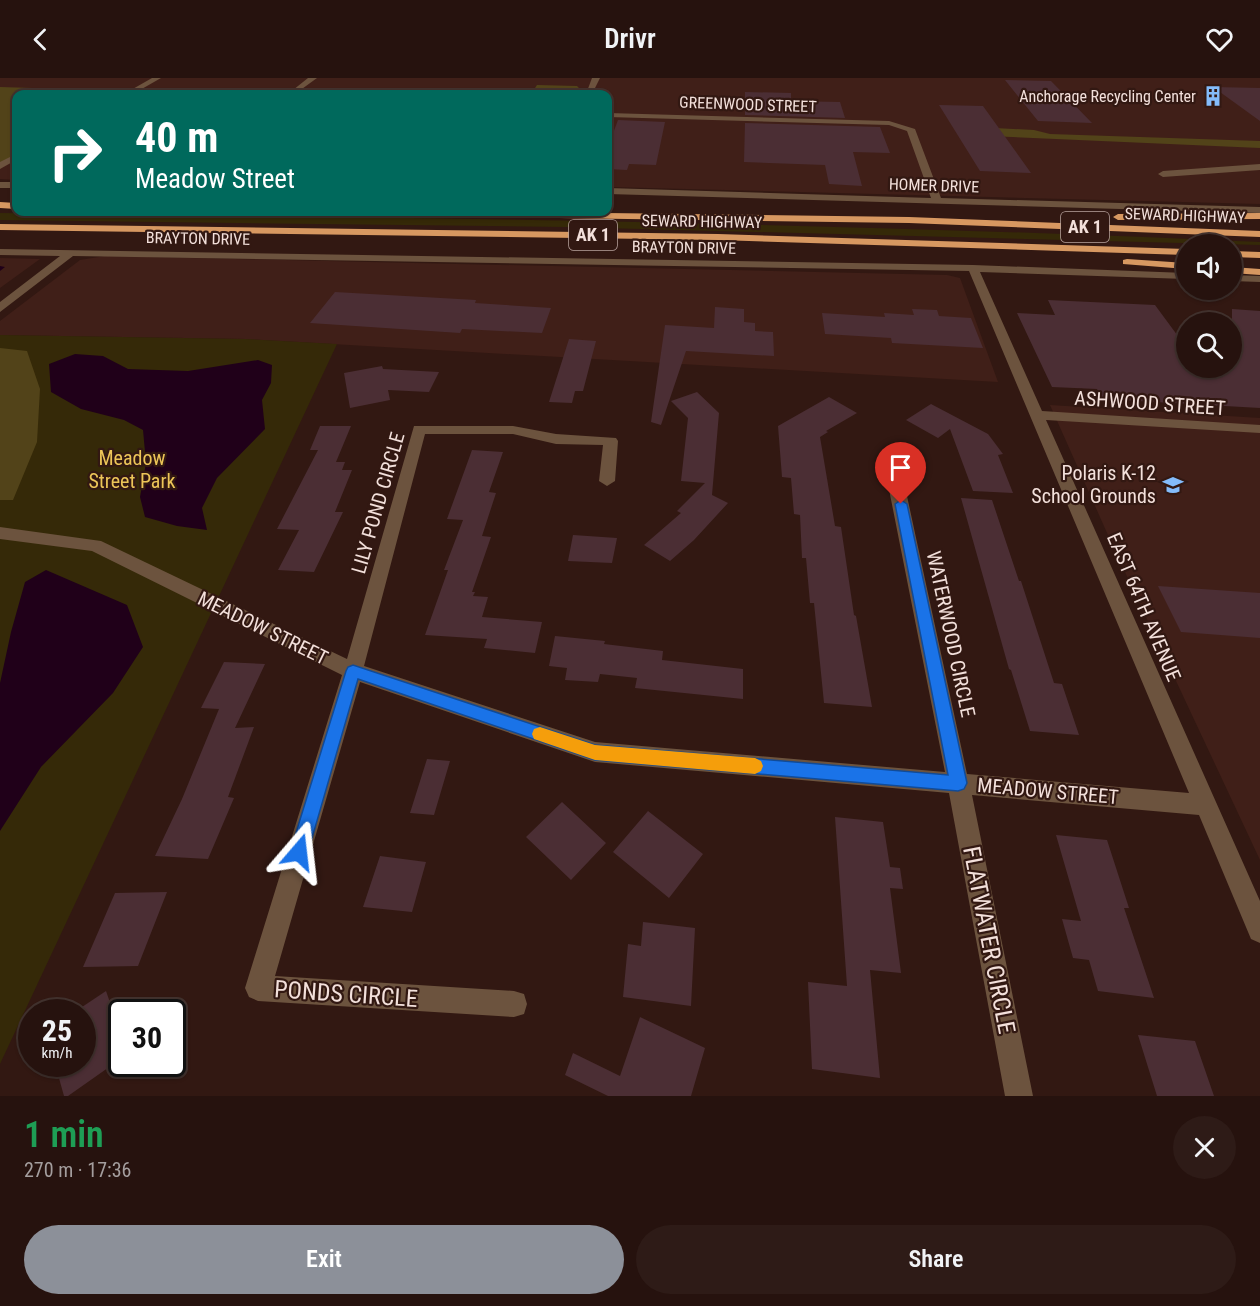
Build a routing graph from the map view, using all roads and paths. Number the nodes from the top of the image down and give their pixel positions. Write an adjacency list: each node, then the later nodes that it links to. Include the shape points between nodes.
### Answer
1 (157, 78): 3 (street)
2 (314, 78): 4 (street)
3 (135, 90)
4 (297, 90)
5 (612, 115): 9 (street, GREENWOOD STREET, via 889,123 911,129)
6 (1260, 167): 7 (street)
7 (1163, 174)
8 (612, 191): 9 (street, HOMER DRIVE)
9 (937, 200): 10 (street, HOMER DRIVE)
10 (1260, 210)
11 (612, 216): 13 (highway, SEWARD HIGHWAY / AK 1)
12 (1260, 216): 13 (highway)
13 (909, 220): 15 (highway, SEWARD HIGHWAY / AK 1)
14 (0, 227): 16 (highway, SEWARD HIGHWAY / AK 1)
15 (1260, 234)
16 (718, 237): 19 (highway, SEWARD HIGHWAY / AK 1); 22 (highway)
17 (0, 252): 18 (street, BRAYTON DRIVE)
18 (72, 252): 23 (street, BRAYTON DRIVE); 29 (street)
19 (1176, 252)
20 (1242, 254): 21 (highway, SEWARD HIGHWAY)
21 (1260, 255)
22 (1176, 265)
23 (973, 268): 26 (street, BRAYTON DRIVE); 30 (street, EAST 64TH AVENUE)
24 (1242, 271): 25 (highway)
25 (1260, 272)
26 (1176, 276)
27 (1242, 278): 28 (street)
28 (1260, 279)
29 (0, 308)
30 (1037, 415): 31 (street, ASHWOOD STREET); 37 (street, EAST 64TH AVENUE)
31 (1260, 429)
32 (891, 459): 36 (street, WATERWOOD CIRCLE)
33 (607, 481): 35 (street, LILY POND CIRCLE, via 610,441 556,439 513,430 419,429)
34 (0, 532): 35 (street, MEADOW STREET, via 95,545)
35 (353, 671): 36 (street, MEADOW STREET, via 595,753); 39 (street, PONDS CIRCLE, via 258,988)
36 (958, 783): 37 (street, MEADOW STREET); 40 (street, FLATWATER CIRCLE)
37 (1205, 805): 38 (street, EAST 64TH AVENUE)
38 (1260, 930)
39 (514, 1004)
40 (1019, 1096)

